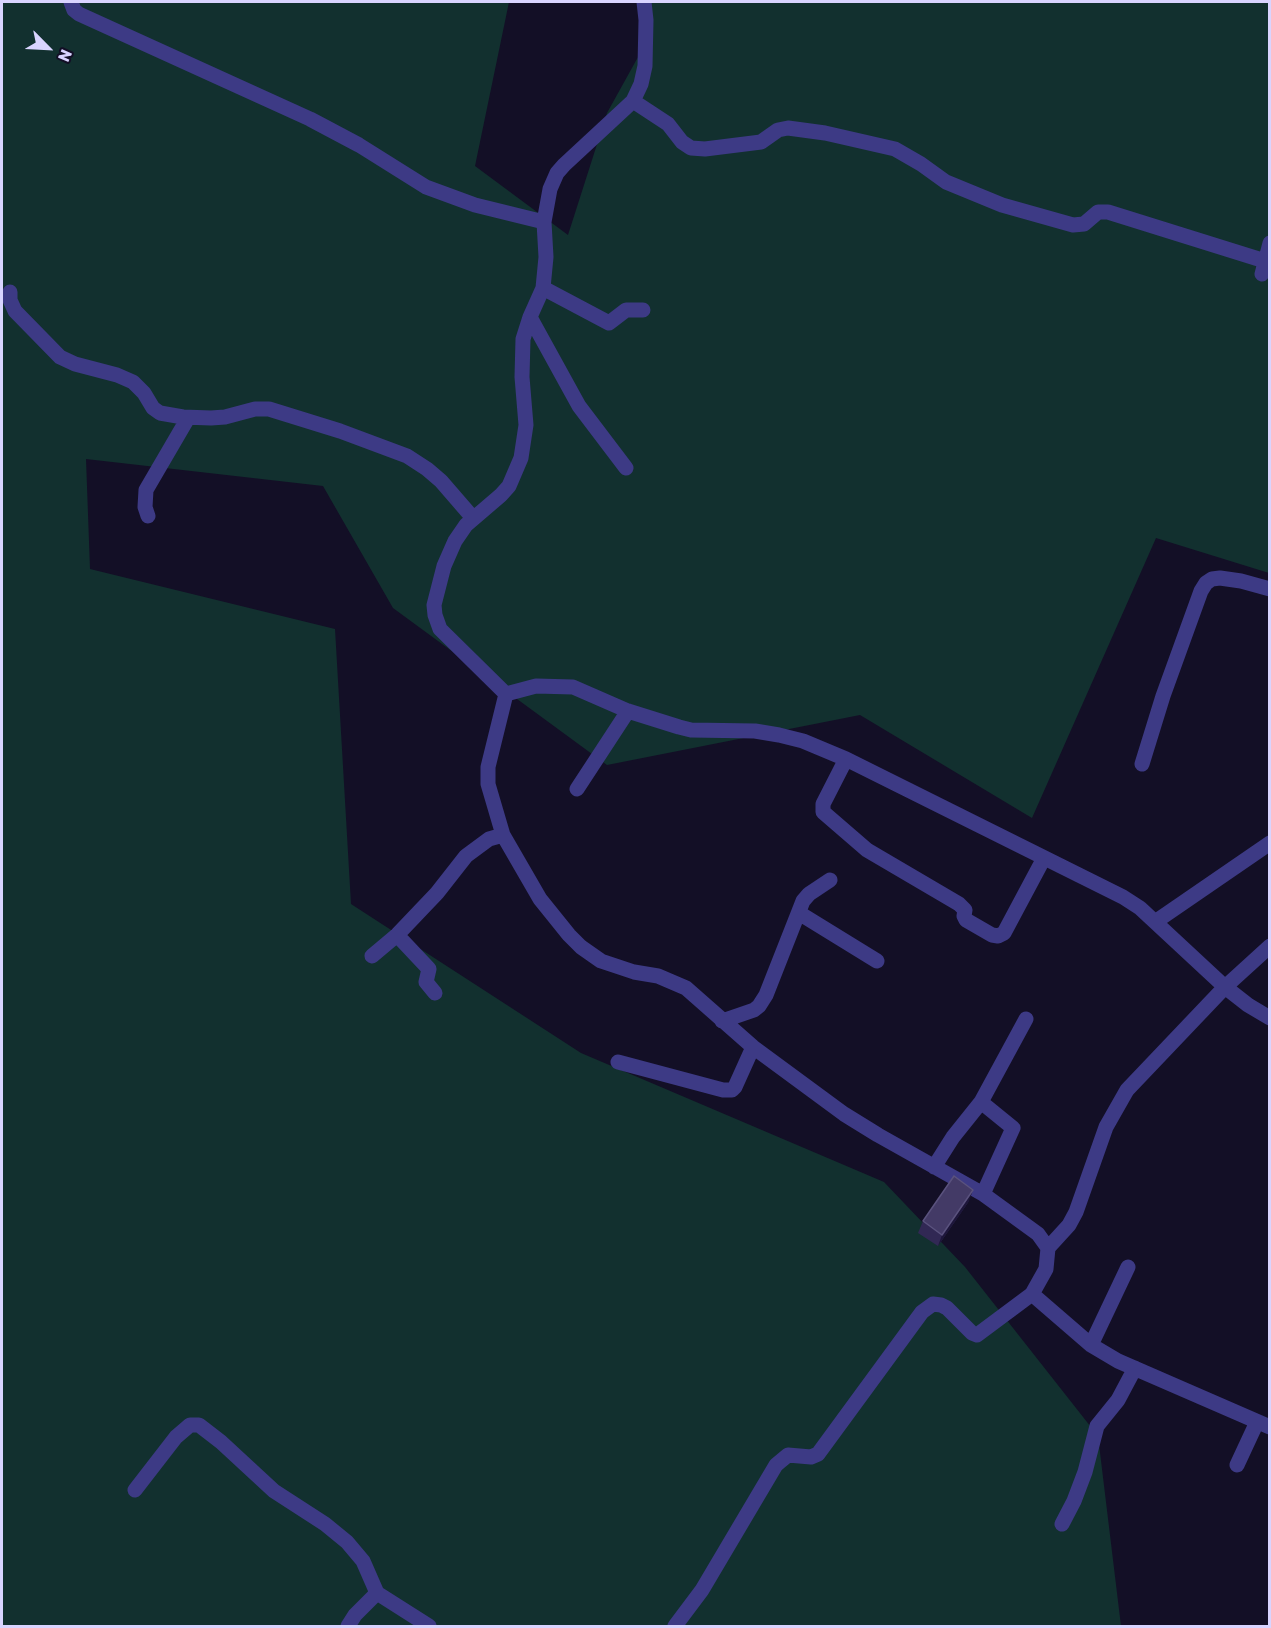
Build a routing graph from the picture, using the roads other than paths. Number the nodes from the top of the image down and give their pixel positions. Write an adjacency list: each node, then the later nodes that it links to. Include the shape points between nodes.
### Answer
1 (70, 2): 4 (street, via 79,14 310,119 426,187 475,205)
2 (644, 2): 3 (street, via 645,66)
3 (633, 101): 4 (street, via 557,173); 5 (street, via 668,124 691,148 761,142 788,128 825,133 895,149 946,182 1002,205 1073,225 1084,224 1104,211 1264,267)
4 (544, 222): 6 (street)
5 (1269, 243)
6 (543, 288): 8 (street, via 609,323 627,310); 9 (street)
7 (10, 292): 10 (street, via 15,311 60,357 117,375 139,387 153,408)
8 (643, 310)
9 (530, 317): 11 (street, via 579,406); 13 (street, via 523,339 526,425 521,458 509,486)
10 (188, 418): 12 (street, via 146,490 144,507); 13 (street, via 225,417 269,409 340,430 407,456 427,469)
11 (626, 468)
12 (148, 516)
13 (473, 518): 15 (street, via 460,531 450,552 435,615 447,638)
14 (1269, 589): 18 (street, via 1220,578 1206,583)
15 (506, 694): 16 (street, via 536,686 573,687); 20 (street, via 487,774)
16 (628, 711): 17 (street, via 691,730 779,735); 19 (street)
17 (846, 759): 22 (street); 22 (street, via 823,804 823,812 867,850 959,904 965,910 966,920 992,934 1004,933)
18 (1142, 764)
19 (577, 789)
20 (503, 835): 26 (street, via 489,839 466,856); 34 (street, via 548,912 581,947 601,961 686,988)
21 (1269, 843): 25 (street)
22 (1044, 858): 25 (street, via 1123,897)
23 (830, 880): 24 (street, via 808,894)
24 (799, 913): 29 (street); 34 (street, via 759,1006)
25 (1155, 922): 30 (street)
26 (397, 935): 28 (street); 31 (street, via 429,969 426,982)
27 (1269, 946): 30 (street)
28 (372, 956)
29 (876, 961)
30 (1225, 987): 32 (street); 40 (street, via 1127,1090 1106,1127 1076,1212)
31 (435, 993)
32 (1269, 1018)
33 (1026, 1019): 37 (street)
34 (722, 1021): 35 (street)
35 (753, 1047): 36 (street, via 732,1090); 38 (street, via 857,1123)
36 (618, 1062)
37 (981, 1102): 38 (street); 39 (street, via 1013,1128)
38 (934, 1167): 39 (street)
39 (983, 1194): 40 (street, via 1038,1234)
40 (1048, 1248): 42 (street, via 1046,1269)
41 (1128, 1267): 43 (street)
42 (1032, 1294): 43 (street); 52 (street, via 977,1335 941,1305 933,1304 922,1312 818,1454 788,1455 776,1465 702,1590)
43 (1091, 1345): 44 (street)
44 (1135, 1368): 45 (street); 48 (street, via 1118,1400 1097,1425 1085,1472)
45 (1263, 1424): 46 (street)
46 (1237, 1465)
47 (135, 1490): 49 (street, via 176,1437 190,1425 199,1425 274,1491 347,1542 363,1561)
48 (1062, 1524)
49 (377, 1593): 50 (street); 51 (street)
50 (348, 1626)
51 (429, 1626)
52 (675, 1626)

